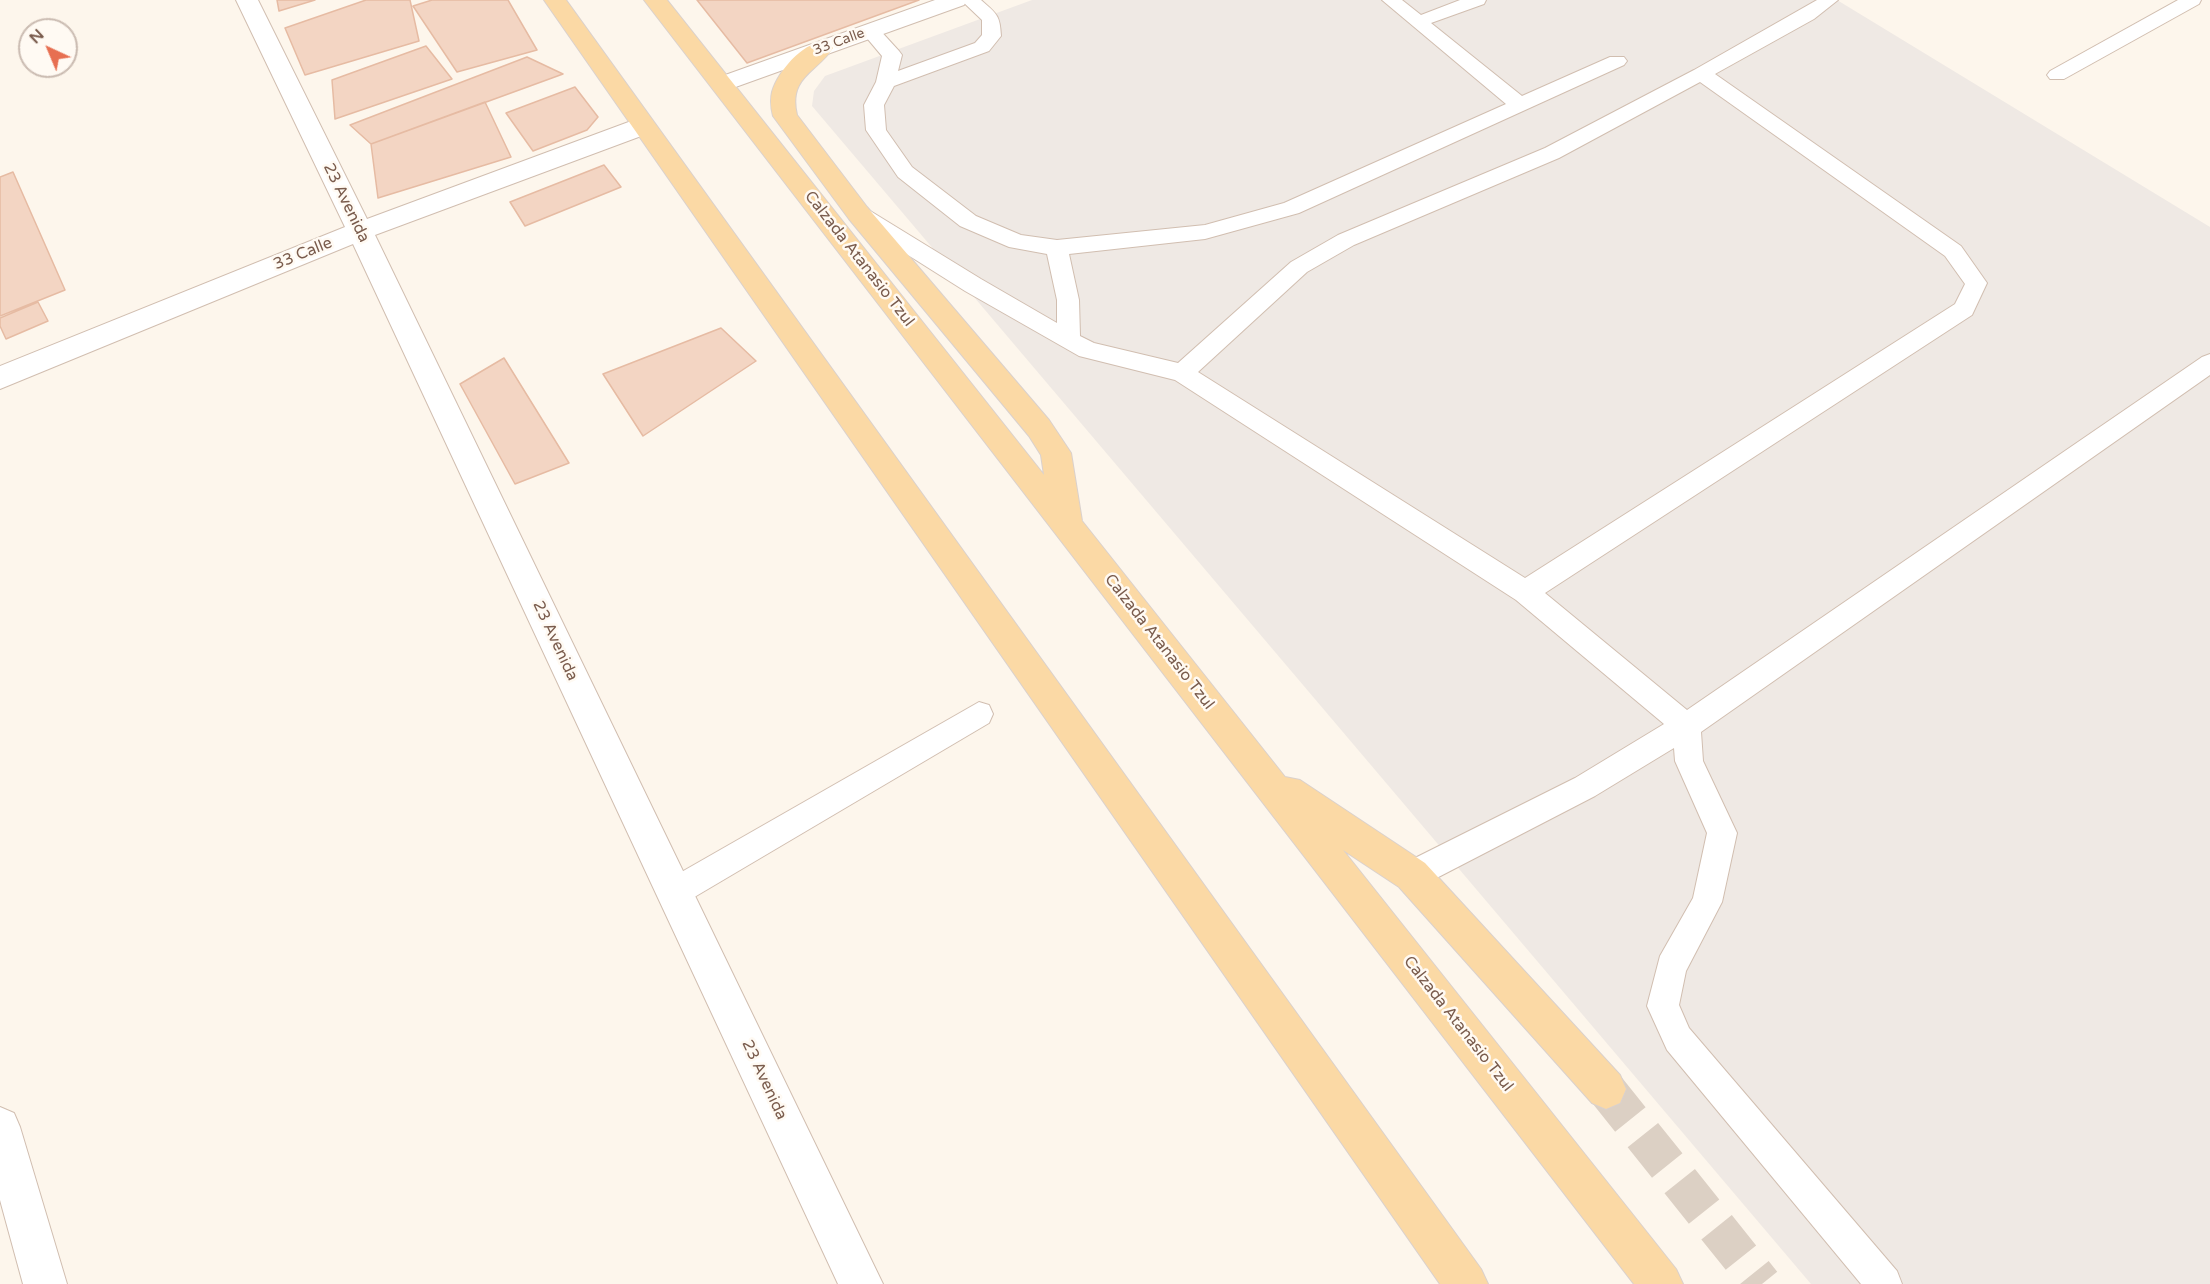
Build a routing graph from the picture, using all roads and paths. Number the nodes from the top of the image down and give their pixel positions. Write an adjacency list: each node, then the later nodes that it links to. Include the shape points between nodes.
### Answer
1 (246, 0): 21 (street, 23 Avenida)
2 (555, 0): 19 (main road)
3 (655, 0): 17 (main road, Calzada Atanasio Tzul)
4 (956, 0): 11 (street, 33 Calle)
5 (970, 0): 16 (lane, via 991,18 992,36 982,47)
6 (1391, 0): 10 (lane)
7 (1477, 0): 10 (lane)
8 (1829, 0): 14 (lane)
9 (2192, 0): 15 (lane)
10 (1418, 22): 18 (lane)
11 (870, 31): 12 (street, 33 Calle); 16 (lane, via 892,55)
12 (821, 48): 17 (street, 33 Calle); 20 (main road, via 800,65 786,84 781,99 783,110)
13 (1617, 61): 18 (lane)
14 (1701, 74): 25 (lane, via 1552,153 1346,240 1299,267); 28 (lane, via 1953,251 1976,283 1964,309)
15 (2057, 75)
16 (886, 82): 22 (lane, via 873,105 876,130 905,172 968,221 1017,242)
17 (722, 84): 27 (main road, Calzada Atanasio Tzul)
18 (1520, 105): 22 (lane, via 1291,208 1205,232)
19 (643, 126): 21 (street, 33 Calle); 38 (main road)
20 (858, 214): 23 (lane); 27 (main road, via 1056,453)
21 (360, 231): 26 (street, 33 Calle); 33 (street, 23 Avenida)
22 (1057, 248): 23 (lane, via 1068,300)
23 (1069, 339): 25 (lane, via 1087,350)
24 (2210, 363): 30 (lane)
25 (1182, 373): 28 (lane)
26 (0, 378)
27 (1068, 525): 31 (main road, Calzada Atanasio Tzul)
28 (1526, 592): 30 (lane)
29 (979, 714): 33 (lane)
30 (1686, 726): 32 (lane, via 1585,787); 40 (lane, via 1689,761 1722,833 1707,902 1671,967 1664,1006 1678,1040)
31 (1263, 776): 32 (main road); 39 (main road, Calzada Atanasio Tzul)
32 (1412, 875): 34 (main road)
33 (675, 892): 37 (street, 23 Avenida)
34 (1606, 1089)
35 (0, 1127): 36 (street)
36 (45, 1284)
37 (861, 1284)
38 (1466, 1284)
39 (1661, 1284)
40 (1884, 1284)

